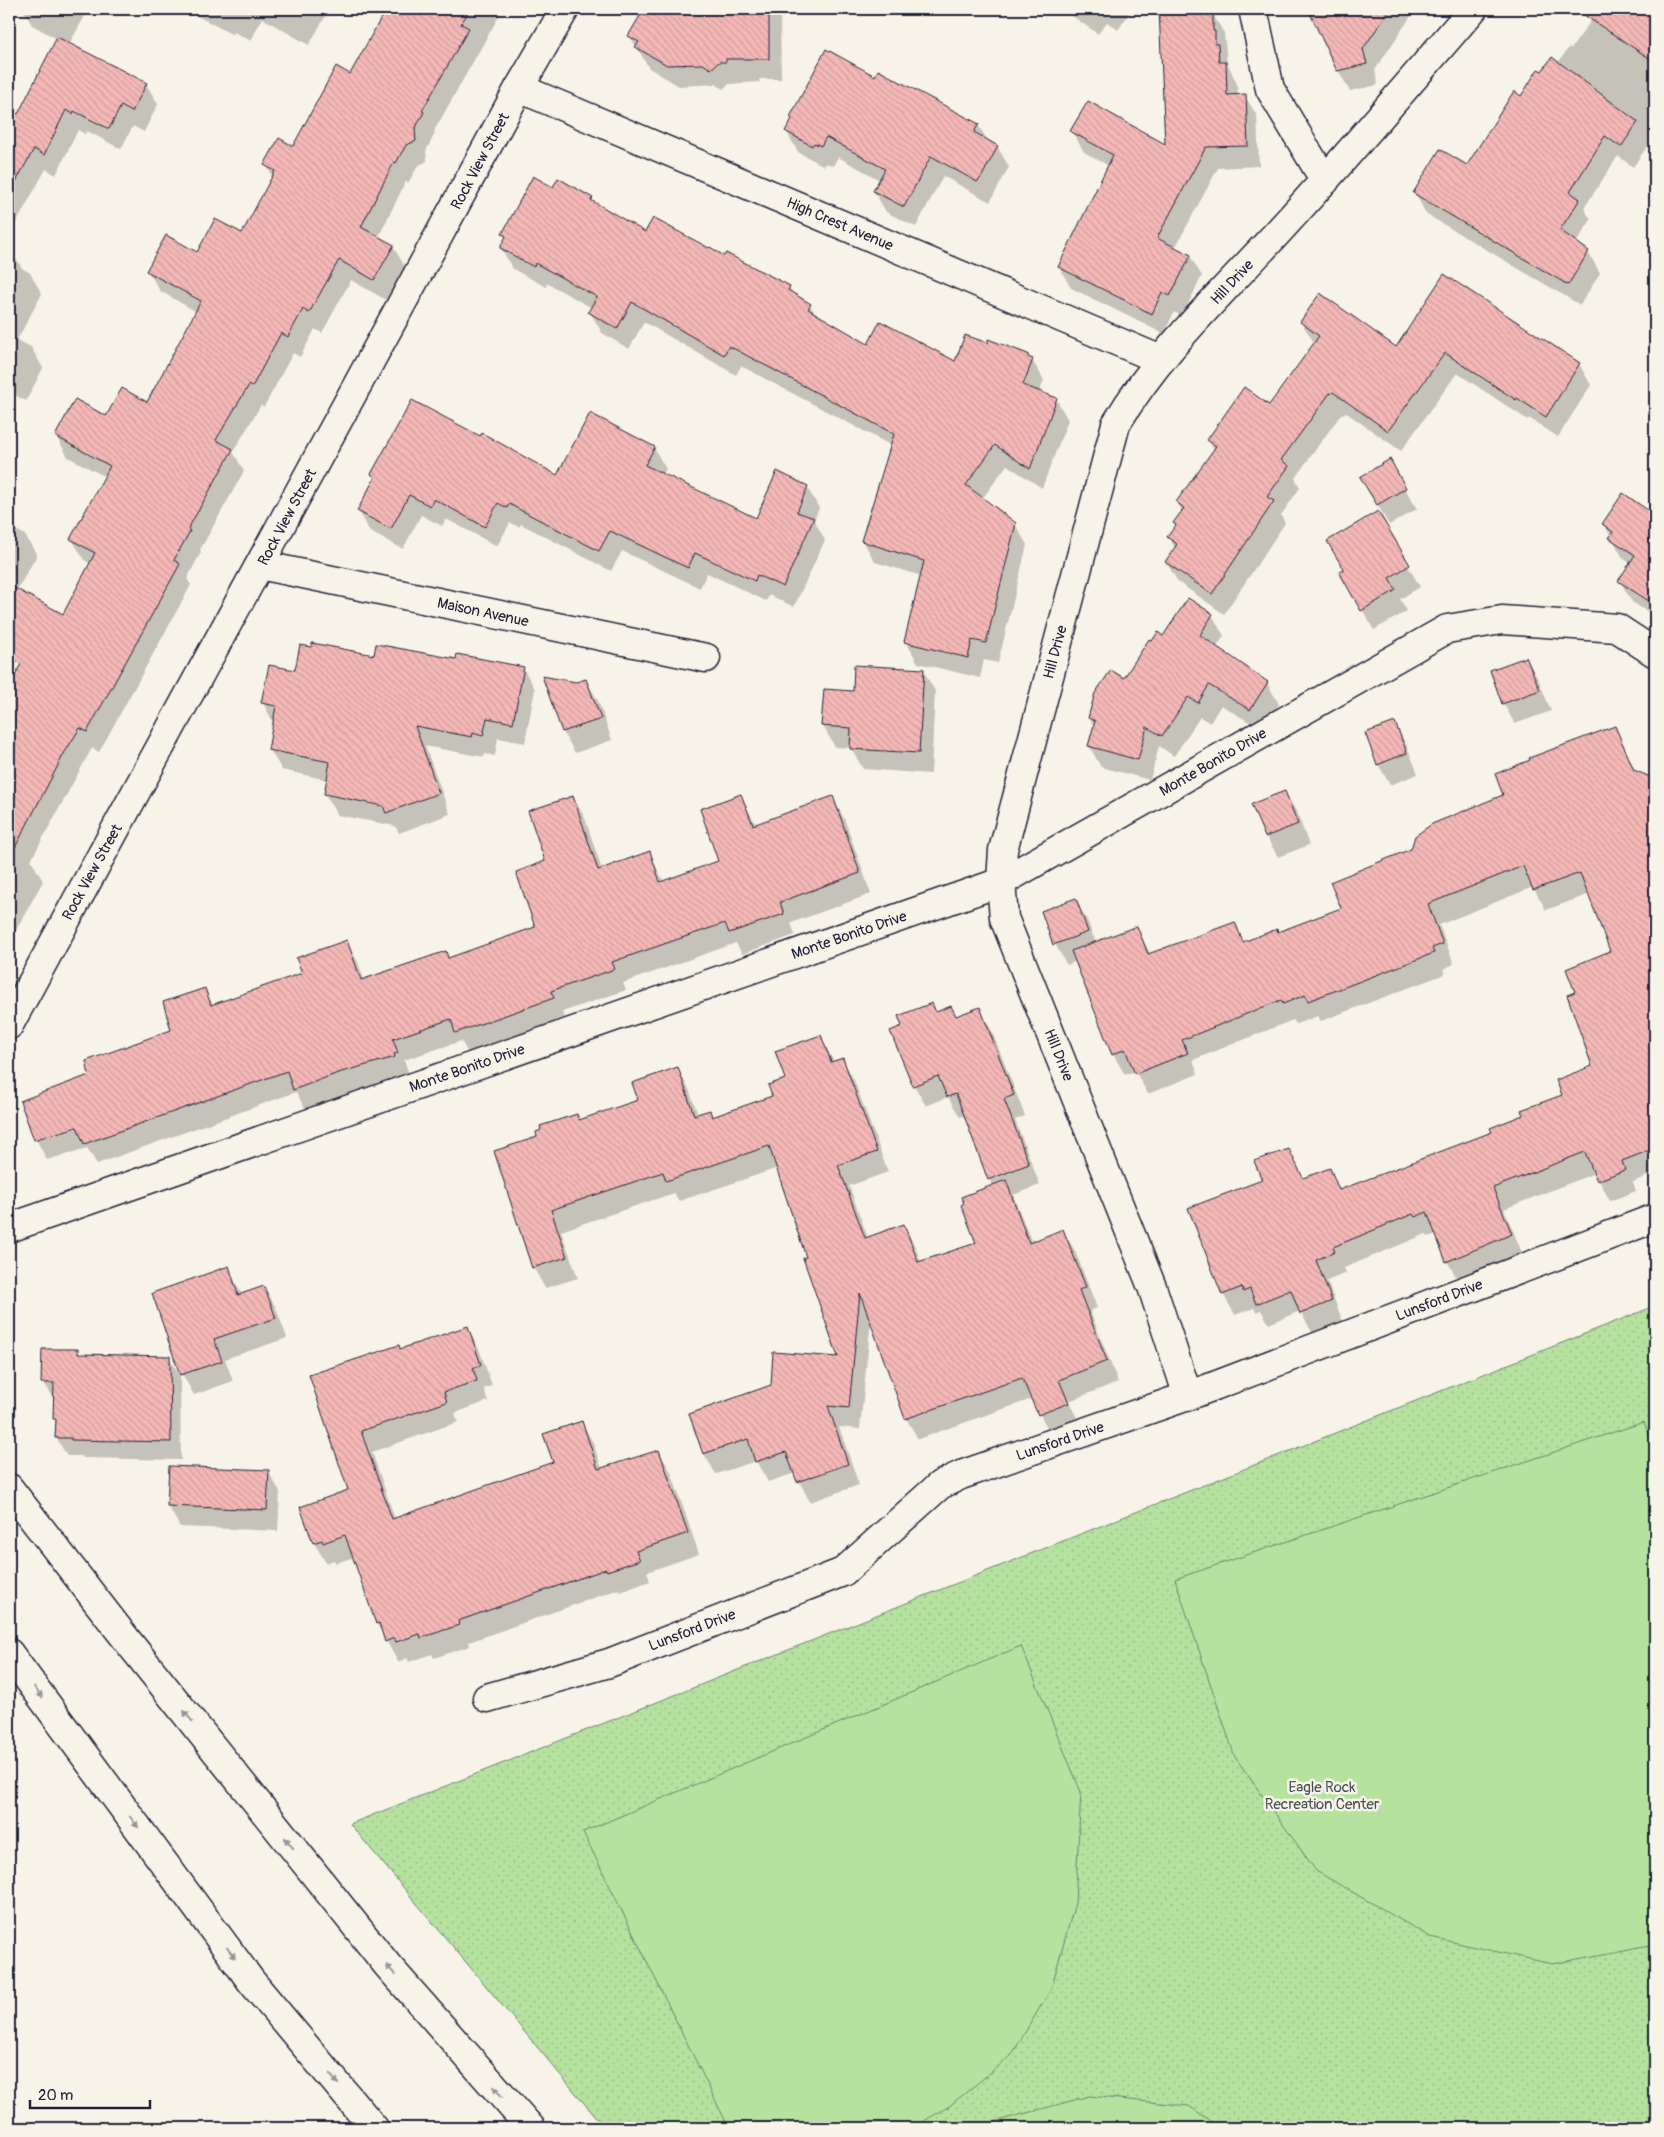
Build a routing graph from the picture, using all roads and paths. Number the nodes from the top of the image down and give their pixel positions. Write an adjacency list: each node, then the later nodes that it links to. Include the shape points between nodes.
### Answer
1 (564, 9): 4 (main road, Rock View Street)
2 (1253, 9): 5 (main road, via 1270,89)
3 (1473, 9): 5 (main road, Hill Drive)
4 (519, 88): 6 (main road, High Crest Avenue); 7 (main road, Rock View Street)
5 (1325, 181): 6 (main road, Hill Drive)
6 (1161, 360): 10 (main road, Hill Drive, via 1133,395 1116,424 1003,850)
7 (260, 565): 9 (main road, Maison Avenue); 11 (main road, Rock View Street)
8 (1655, 653): 10 (main road, Monte Bonito Drive, via 1617,628 1502,620 1446,630)
9 (706, 658)
10 (1001, 882): 13 (main road, Monte Bonito Drive); 14 (main road, Hill Drive, via 1004,918 1152,1287)
11 (9, 1025)
12 (1655, 1218): 14 (main road, Lunsford Drive)
13 (9, 1228)
14 (1188, 1396): 17 (main road, Lunsford Drive, via 940,1485 842,1572 610,1663)
15 (9, 1488): 19 (main road, one-way to 15, via 388,1966)
16 (9, 1653): 18 (main road, one-way to 18, via 252,1980)
17 (487, 1698)
18 (374, 2128)
19 (530, 2128)

